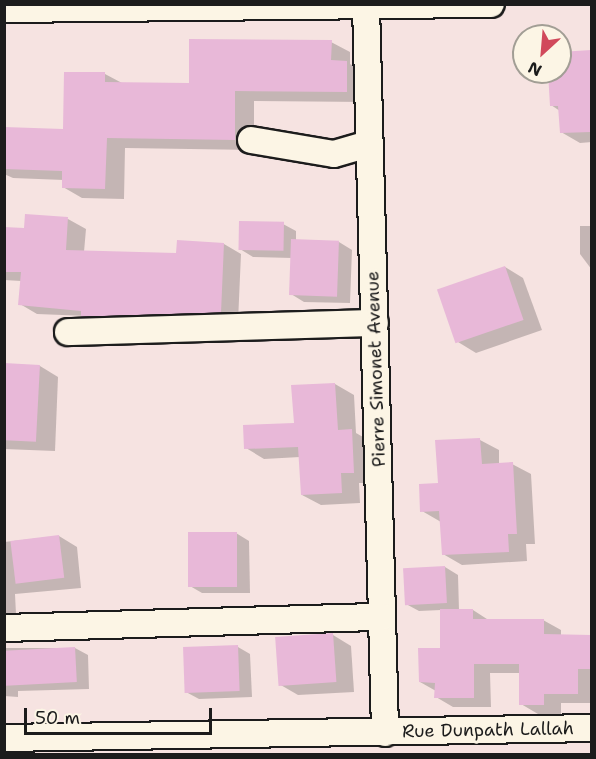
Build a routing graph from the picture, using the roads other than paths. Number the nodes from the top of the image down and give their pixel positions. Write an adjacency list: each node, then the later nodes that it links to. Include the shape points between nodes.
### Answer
1 (490, 4): 4 (street)
2 (208, 5): 3 (street); 5 (street)
3 (366, 5): 4 (street); 8 (street, Pierre Simonet Avenue)
4 (472, 5)
5 (40, 7): 6 (street)
6 (4, 9)
7 (251, 140): 8 (street, via 334,154)
8 (369, 144): 9 (street, Pierre Simonet Avenue)
9 (375, 323): 10 (street); 11 (street, Pierre Simonet Avenue)
10 (68, 332)
11 (382, 617): 12 (street); 14 (street, Pierre Simonet Avenue)
12 (4, 628)
13 (591, 728): 14 (street, Rue Dunpath Lallah)
14 (385, 733): 15 (street, Rue Dunpath Lallah)
15 (4, 738)

